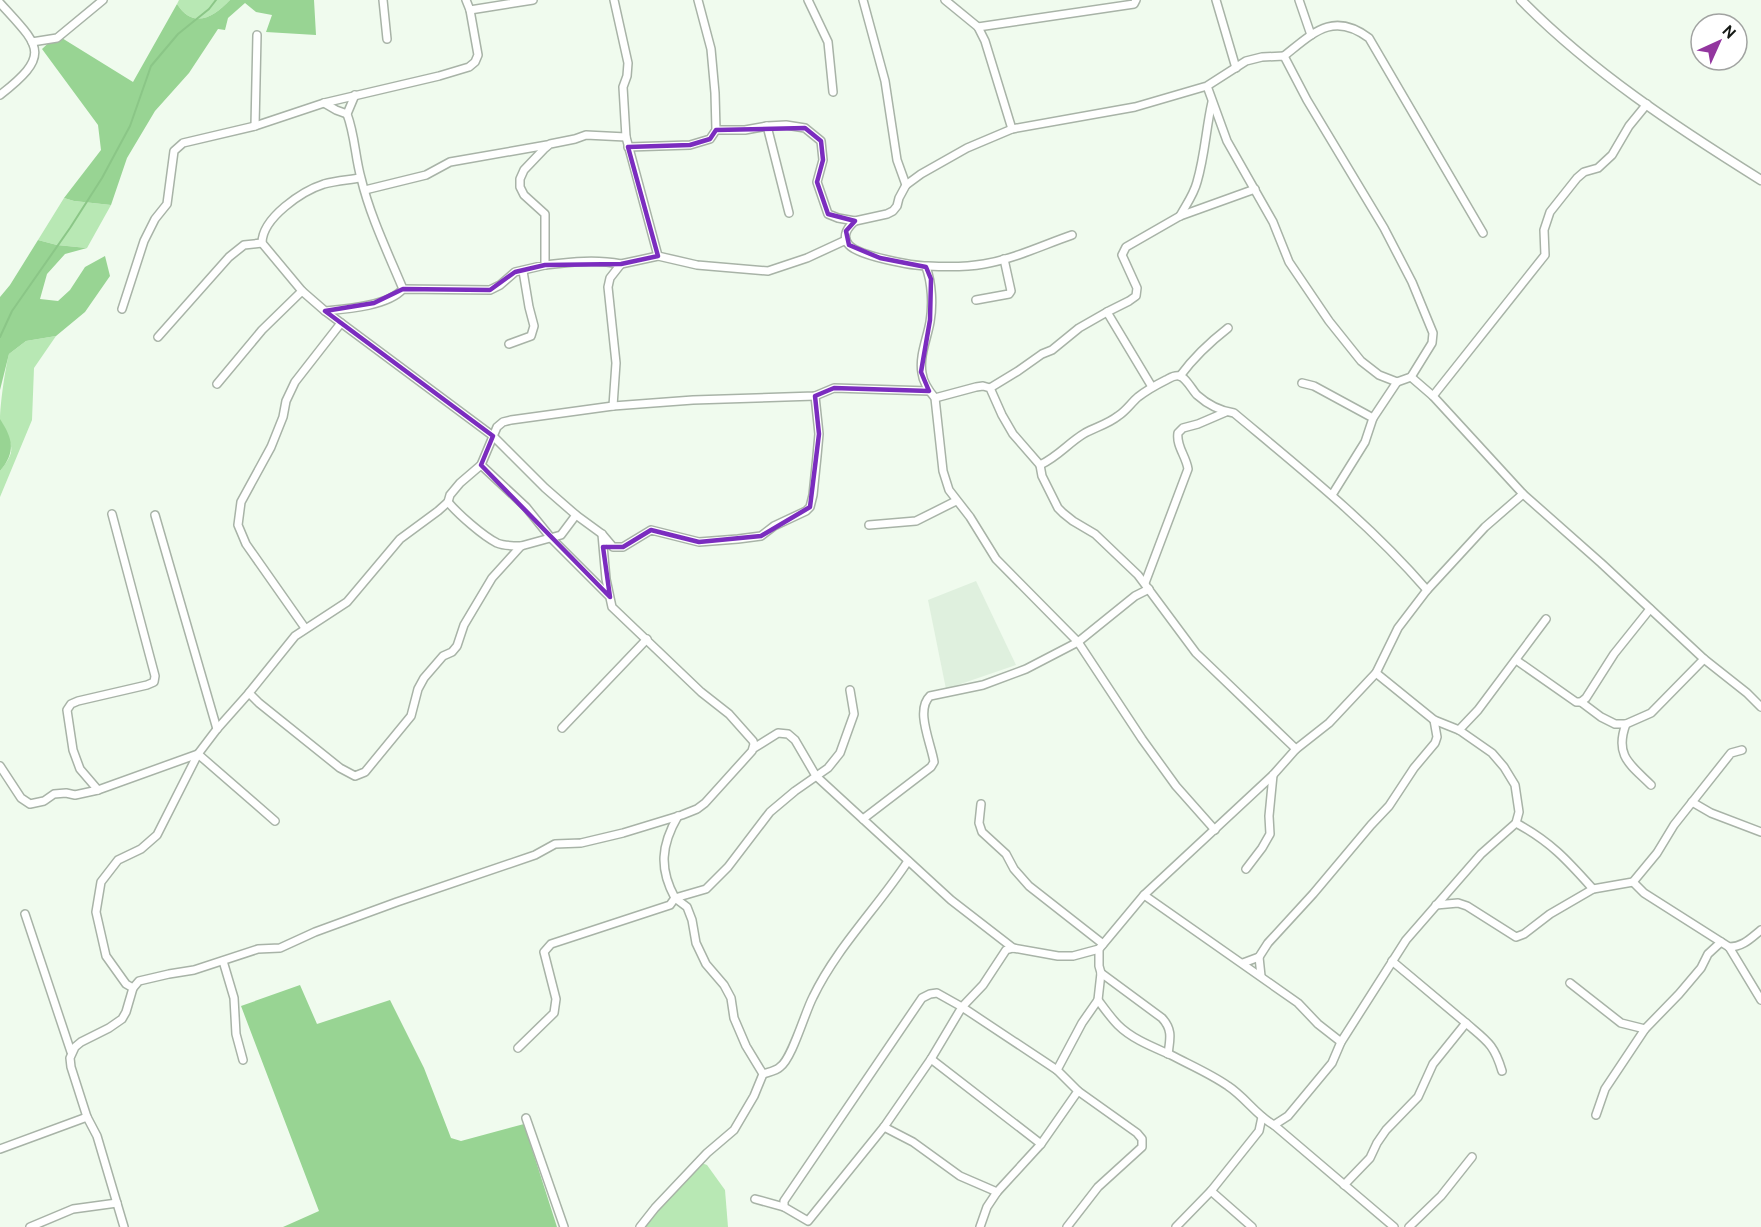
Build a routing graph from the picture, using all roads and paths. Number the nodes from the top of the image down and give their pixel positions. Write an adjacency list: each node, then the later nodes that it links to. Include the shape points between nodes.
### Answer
1 (103, 0): 20 (street, via 57,38)
2 (383, 0): 19 (street)
3 (466, 0): 15 (street)
4 (533, 0): 15 (street)
5 (614, 0): 35 (street, via 628,63 623,87)
6 (698, 0): 34 (street, via 711,49)
7 (808, 0): 24 (street, via 828,42)
8 (863, 0): 40 (street, via 885,81 897,160)
9 (945, 0): 16 (street)
10 (1136, 0): 16 (street, via 1134,4)
11 (1216, 0): 22 (street)
12 (1299, 0): 18 (street)
13 (1521, 0): 29 (street, via 1589,63)
14 (0, 3): 20 (street)
15 (470, 10): 26 (street, via 478,55 469,67)
16 (978, 27): 33 (street)
17 (257, 35): 31 (street)
18 (1311, 35): 21 (street); 46 (street, via 1319,29 1350,26 1369,38)
19 (387, 39)
20 (32, 42): 25 (street, via 35,60)
21 (1284, 56): 22 (street, via 1246,61); 67 (street, via 1384,228 1433,333 1432,343)
22 (1236, 68): 23 (street)
23 (1206, 86): 27 (street); 33 (street, via 1135,107)
24 (833, 92)
25 (0, 95)
26 (355, 95): 28 (street); 30 (street)
27 (1212, 102): 41 (street, via 1234,156); 44 (street, via 1197,185)
28 (324, 103): 30 (street); 31 (street)
29 (1647, 104): 39 (street); 75 (street, via 1612,155 1598,168 1576,178 1550,212 1544,230 1545,255)
30 (347, 114): 38 (street)
31 (255, 126): 59 (street, via 183,143 174,151 167,204 144,241)
32 (767, 126): 34 (street); 43 (street); 45 (street, via 805,128 820,141 823,160 817,182 828,214)
33 (1012, 129): 40 (street, via 967,148)
34 (716, 130): 37 (street, via 710,139 690,145)
35 (626, 137): 36 (street, via 586,135); 37 (street)
36 (550, 144): 42 (street, via 450,162 426,175); 53 (street, via 520,179 524,195 544,214)
37 (628, 147): 50 (street)
38 (360, 178): 42 (street); 49 (street, via 323,185 300,196 270,222)
39 (1761, 180)
40 (906, 186): 45 (street, via 893,211)
41 (1255, 189): 44 (street); 68 (street, via 1289,262 1329,321 1361,362)
42 (364, 190): 56 (street)
43 (789, 213)
44 (1180, 216): 61 (street, via 1126,247 1122,255 1137,288 1136,296)
45 (855, 221): 48 (street, via 846,231)
46 (1483, 233)
47 (1072, 236): 51 (street)
48 (846, 240): 50 (street, via 768,271 697,265); 54 (street, via 859,251)
49 (262, 243): 57 (street); 64 (street, via 244,245 229,257)
50 (658, 256): 52 (street)
51 (1004, 259): 54 (street); 58 (street, via 1009,294)
52 (621, 264): 53 (street, via 585,261); 77 (street, via 608,287 616,363)
53 (545, 265): 55 (street)
54 (926, 267): 73 (street, via 931,279 930,320 921,372)
55 (523, 271): 56 (street, via 515,272 490,290); 65 (street, via 533,332)
56 (403, 289): 60 (street, via 374,303)
57 (302, 291): 60 (street); 70 (street, via 262,330)
58 (976, 300)
59 (122, 309)
60 (325, 311): 62 (street)
61 (1107, 312): 71 (street); 72 (street)
62 (341, 323): 80 (street); 99 (street, via 295,382 271,447 241,502 238,525 246,544)
63 (1228, 328): 66 (street, via 1210,341)
64 (158, 337)
65 (509, 344)
66 (1180, 376): 71 (street); 78 (street, via 1204,401)
67 (1411, 377): 68 (street); 75 (street)
68 (1397, 382): 79 (street)
69 (1302, 383): 79 (street)
70 (217, 384)
71 (1152, 387): 82 (street, via 1120,415 1087,432)
72 (990, 388): 76 (street, via 976,387); 82 (street, via 1013,434)
73 (929, 391): 74 (street, via 834,388); 76 (street)
74 (815, 396): 77 (street); 91 (street, via 818,456 813,495 806,511 760,536 738,539 699,542 651,530 623,547 613,547)
75 (1433, 396): 83 (street)
76 (935, 398): 85 (street, via 943,471)
77 (613, 406): 80 (street, via 511,420 497,427)
78 (1226, 412): 84 (street, via 1234,413); 94 (street, via 1178,433 1188,469)
79 (1373, 418): 84 (street, via 1365,442)
80 (492, 436): 81 (street); 89 (street)
81 (481, 465): 86 (street, via 460,483); 92 (street, via 526,507)
82 (1040, 465): 94 (street, via 1063,513 1095,534)
83 (1523, 494): 95 (street, via 1485,527); 97 (street)
84 (1332, 495): 95 (street)
85 (956, 501): 90 (street, via 909,523); 101 (street, via 996,559)
86 (448, 502): 93 (street, via 497,543); 99 (street, via 400,539 347,602)
87 (112, 514): 122 (street, via 155,676 154,682 147,685 78,701 67,710 80,769)
88 (154, 515): 112 (street)
89 (576, 515): 91 (street); 92 (street, via 561,536)
90 (869, 525)
91 (602, 534): 96 (street)
92 (551, 538): 93 (street); 96 (street)
93 (521, 546): 106 (street, via 492,578 464,625 457,646 424,678 411,716 365,772 355,777 340,768)
94 (1147, 586): 101 (street); 115 (street, via 1196,653)
95 (1427, 590): 104 (street, via 1398,628)
96 (610, 597): 100 (street, via 612,607)
97 (1650, 609): 102 (street); 107 (street)
98 (1546, 619): 103 (street)
99 (305, 628): 106 (street)
100 (647, 639): 111 (street); 114 (street, via 729,714 753,741)
101 (1078, 642): 126 (street, via 1026,669 983,685 930,696 922,711 934,762); 129 (street, via 1176,786)
102 (1704, 659): 108 (street); 110 (street, via 1651,713)
103 (1516, 660): 107 (street); 113 (street)
104 (1376, 673): 109 (street); 115 (street, via 1329,723)
105 (850, 690): 120 (street, via 854,714 840,753)
106 (249, 693): 112 (street)
107 (1581, 702): 110 (street, via 1615,724)
108 (1761, 707)
109 (1434, 720): 113 (street); 144 (street, via 1435,743 1389,806)
110 (1626, 724): 121 (street, via 1622,752)
111 (562, 728)
112 (216, 729): 117 (street)
113 (1459, 730): 128 (street, via 1492,753 1511,777 1519,812)
114 (754, 748): 120 (street, via 778,733 788,734); 125 (street, via 705,803)
115 (1296, 749): 119 (street)
116 (1742, 750): 123 (street, via 1731,753)
117 (198, 754): 122 (street); 127 (street); 151 (street, via 157,835 141,849 118,860 101,882 96,912 106,956)
118 (0, 766): 122 (street, via 21,798 30,804 54,795)
119 (1273, 775): 129 (street); 132 (street, via 1270,834)
120 (816, 776): 126 (street); 136 (street, via 770,812 706,890)
121 (1651, 785)
122 (98, 790)
123 (1692, 802): 130 (street); 133 (street)
124 (981, 804): 142 (street, via 982,832 1006,854 1029,886)
125 (678, 816): 136 (street, via 669,830 664,855 667,881); 145 (street, via 623,833 555,844 535,855 397,902 280,948 258,949)
126 (863, 819): 131 (street)
127 (275, 821)
128 (1516, 822): 134 (street, via 1550,843); 137 (street)
129 (1215, 830): 135 (street)
130 (1761, 832)
131 (908, 861): 143 (street); 165 (street, via 820,981 788,1060)
132 (1245, 869)
133 (1633, 882): 134 (street); 140 (street)
134 (1593, 889): 137 (street, via 1516,937 1467,906)
135 (1144, 895): 142 (street); 147 (street)
136 (675, 898): 158 (street, via 670,905 551,944 544,952 556,999 554,1013); 165 (street, via 687,907 701,954 731,998 734,1018)
137 (1436, 905): 146 (street)
138 (25, 914): 159 (street)
139 (1761, 930): 141 (street, via 1746,943)
140 (1721, 942): 141 (street); 156 (street, via 1680,994)
141 (1729, 946): 153 (street)
142 (1102, 947): 143 (street, via 1058,957); 148 (street)
143 (1012, 948): 154 (street, via 1006,950 983,986)
144 (1259, 957): 147 (street); 149 (street)
145 (223, 961): 151 (street, via 144,979); 162 (street, via 234,998 236,1034)
146 (1392, 961): 155 (street); 157 (street)
147 (1243, 963): 149 (street)
148 (1101, 973): 152 (street); 160 (street, via 1168,1025)
149 (1261, 976): 157 (street)
150 (1570, 983): 156 (street, via 1621,1023)
151 (133, 988): 159 (street, via 122,1019)
152 (1098, 1000): 160 (street, via 1119,1026); 163 (street)
153 (1761, 1000)
154 (962, 1007): 161 (street); 163 (street); 181 (street, via 938,993 921,998 784,1201)
155 (1466, 1023): 164 (street, via 1486,1039); 176 (street, via 1433,1064 1418,1097 1386,1130 1370,1158)
156 (1645, 1029): 167 (street, via 1605,1089)
157 (1341, 1042): 171 (street, via 1332,1064 1288,1116)
158 (518, 1048)
159 (71, 1052): 168 (street, via 71,1066)
160 (1168, 1054): 169 (street, via 1229,1086)
161 (931, 1059): 172 (street); 173 (street)
162 (243, 1060)
163 (1057, 1070): 166 (street)
164 (1502, 1071)
165 (763, 1074): 186 (street, via 734,1130 707,1153)
166 (1078, 1091): 173 (street); 188 (street, via 1137,1133 1142,1147 1098,1187)
167 (1596, 1115)
168 (87, 1117): 174 (street); 180 (street, via 97,1136)
169 (1262, 1117): 171 (street); 177 (street, via 1259,1131)
170 (526, 1118): 185 (street)
171 (1274, 1125): 176 (street)
172 (884, 1127): 178 (street, via 913,1142 960,1176); 182 (street)
173 (1041, 1144): 178 (street)
174 (0, 1149)
175 (1472, 1158): 192 (street)
176 (1344, 1185): 191 (street)
177 (1211, 1191): 189 (street); 190 (street)
178 (996, 1192): 187 (street)
179 (755, 1199): 181 (street)
180 (117, 1203): 183 (street, via 73,1209); 184 (street)
181 (784, 1207): 182 (street)
182 (810, 1224)
183 (30, 1227)
184 (124, 1227)
185 (564, 1227)
186 (640, 1227)
187 (980, 1227)
188 (1067, 1227)
189 (1176, 1227)
190 (1252, 1227)
191 (1394, 1227)
192 (1409, 1227)

